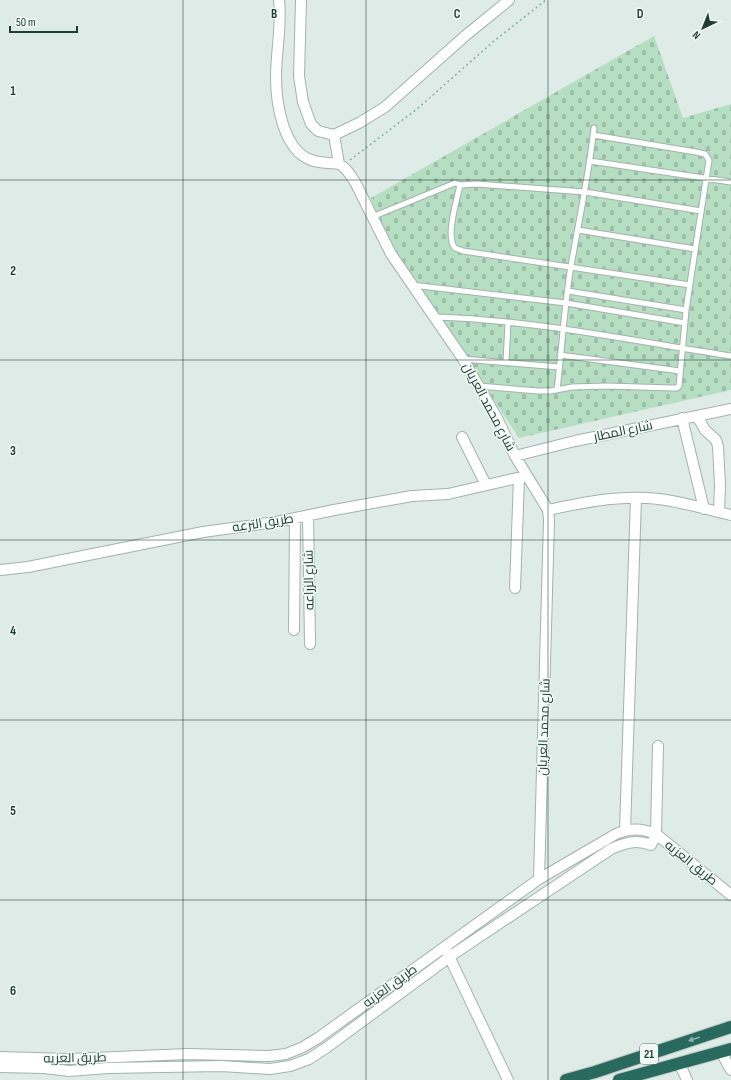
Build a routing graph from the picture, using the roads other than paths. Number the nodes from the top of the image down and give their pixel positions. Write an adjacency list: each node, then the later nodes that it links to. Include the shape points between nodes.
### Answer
1 (279, 0): 8 (street, via 276,78 284,128 290,141 304,156 319,162)
2 (301, 0): 6 (street, via 299,76 303,102 311,124 318,131)
3 (509, 0): 6 (street, via 385,107)
4 (594, 128): 5 (lane)
5 (594, 136): 7 (lane); 9 (lane, via 705,154 709,160)
6 (334, 138): 8 (street)
7 (590, 161): 9 (lane); 12 (lane)
8 (340, 163): 14 (street, شارع محمد العريان, via 355,182)
9 (706, 177): 10 (lane); 13 (lane)
10 (731, 182)
11 (460, 186): 12 (lane, via 476,184); 14 (lane, via 452,183); 17 (lane, via 451,234 455,248)
12 (585, 192): 13 (lane); 15 (lane)
13 (701, 211): 16 (lane)
14 (372, 217): 18 (street, شارع محمد العريان)
15 (578, 230): 16 (lane); 17 (lane)
16 (695, 249): 19 (lane)
17 (571, 267): 19 (lane); 20 (lane)
18 (411, 285): 21 (lane); 23 (street, شارع محمد العريان)
19 (690, 285): 22 (lane)
20 (568, 291): 21 (lane); 22 (lane)
21 (566, 303): 25 (lane); 26 (lane)
22 (686, 310): 25 (lane)
23 (435, 317): 24 (lane); 30 (street, شارع محمد العريان)
24 (508, 323): 26 (lane); 31 (lane)
25 (685, 323): 27 (lane)
26 (562, 329): 27 (lane); 28 (lane)
27 (682, 348): 29 (lane); 33 (lane)
28 (560, 355): 32 (lane); 33 (lane)
29 (731, 356)
30 (462, 358): 31 (lane); 34 (street, شارع محمد العريان)
31 (506, 362): 32 (lane)
32 (559, 367): 35 (lane)
33 (680, 371): 35 (lane, via 677,388 607,386)
34 (478, 386): 35 (lane); 40 (street, شارع محمد العريان)
35 (556, 390)
36 (731, 409): 37 (street, شارع المطار)
37 (696, 416): 38 (street, شارع المطار); 46 (street, via 718,446)
38 (682, 418): 40 (street, شارع المطار); 44 (street)
39 (462, 437): 42 (street)
40 (515, 456): 41 (street, شارع محمد العريان)
41 (523, 477): 42 (street, طريق الترعه); 45 (street, شارع محمد العريان); 51 (street)
42 (486, 485): 47 (street, طريق الترعه, via 448,494 412,496)
43 (636, 498): 44 (street, via 663,500); 45 (street, via 605,499); 55 (street)
44 (704, 509): 46 (street)
45 (548, 510): 57 (street, شارع محمد العريان)
46 (719, 512): 48 (street)
47 (308, 515): 49 (street, طريق الترعه); 53 (street, شارع الزراعه)
48 (731, 515)
49 (295, 518): 50 (street, طريق الترعه, via 203,532); 52 (street)
50 (0, 570)
51 (515, 588)
52 (294, 630)
53 (310, 644)
54 (658, 746): 56 (street)
55 (625, 831): 56 (street, طريق العزيه, via 636,829); 57 (street, طريق العزيه)
56 (656, 834): 58 (street, طريق العزيه); 60 (street, طريق العزيه, via 651,845 634,841 611,849)
57 (540, 879): 59 (street, طريق العزيه)
58 (731, 896)
59 (444, 947): 60 (street); 64 (street, طريق العزيه, via 318,1038 286,1054 188,1054)
60 (449, 957): 68 (street, طريق العزيه, via 309,1060 290,1066 108,1068); 70 (street)
61 (731, 1027): 71 (highway, 21, one-way to 71)
62 (726, 1050): 67 (street); 69 (highway, 21)
63 (0, 1057): 64 (street, طريق العزيه)
64 (68, 1059): 68 (street)
65 (0, 1067): 68 (street, طريق العزيه, via 44,1068)
66 (682, 1069): 73 (street)
67 (731, 1070)
68 (73, 1074)
69 (638, 1078): 72 (highway, 21)
70 (508, 1080)
71 (566, 1080)
72 (619, 1080)
73 (687, 1080)

